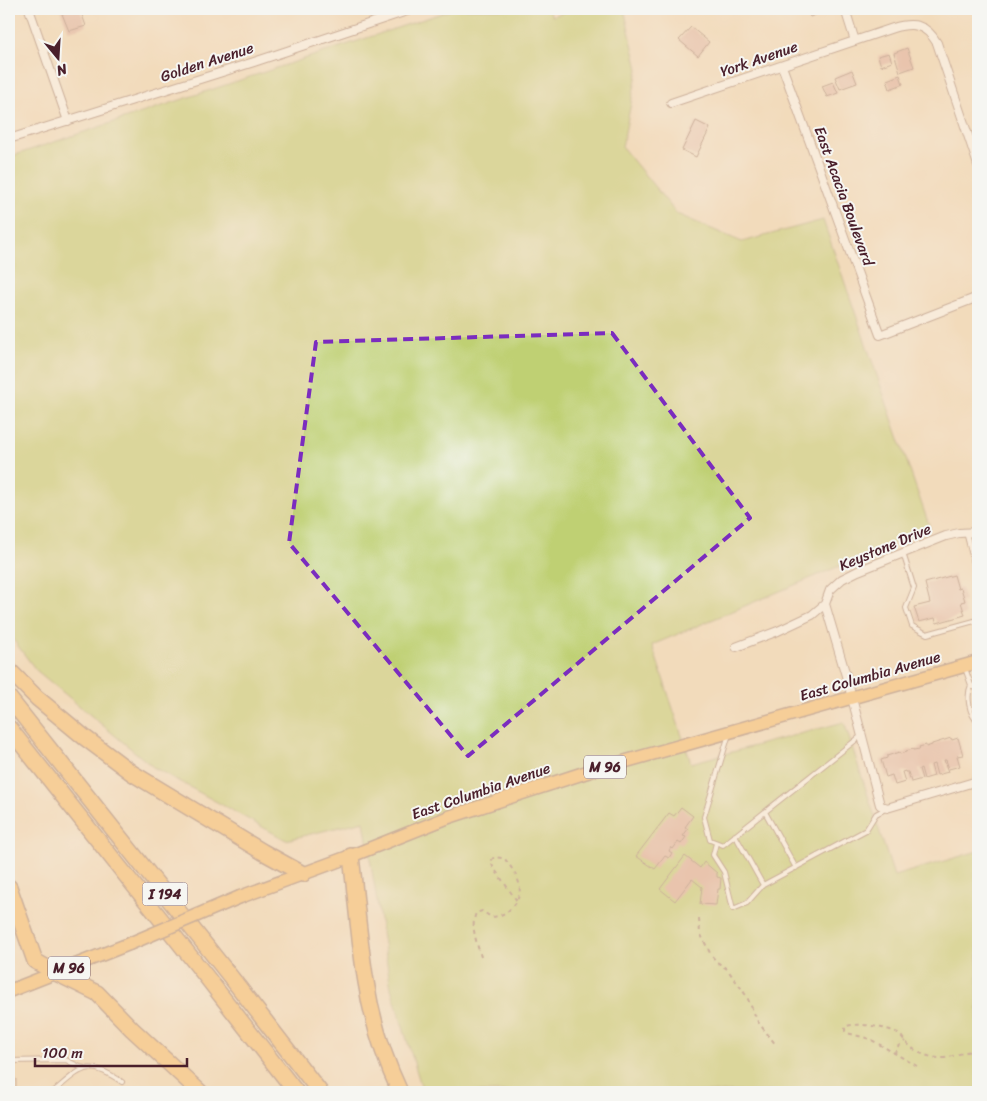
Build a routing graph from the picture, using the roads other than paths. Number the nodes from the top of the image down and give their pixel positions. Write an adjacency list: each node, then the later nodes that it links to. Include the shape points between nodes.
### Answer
1 (29, 9): 7 (street)
2 (413, 9): 7 (street, Golden Avenue)
3 (845, 9): 4 (street)
4 (856, 41): 5 (street, York Avenue); 9 (street, York Avenue, via 907,24 920,26 930,33 937,43)
5 (782, 66): 6 (street, York Avenue); 10 (street, East Acacia Boulevard, via 880,335)
6 (670, 103)
7 (68, 121): 8 (street, Golden Avenue)
8 (9, 139)
9 (978, 165)
10 (978, 297)
11 (966, 532): 12 (street, Keystone Drive); 13 (street, Keystone Drive, via 946,536); 14 (lane)
12 (978, 532)
13 (904, 553): 15 (street, Keystone Drive, via 842,579 830,590); 16 (lane, via 914,588 906,608 912,626 927,634)
14 (978, 579)
15 (825, 604): 17 (street, Keystone Drive, via 812,615); 24 (street)
16 (978, 620)
17 (736, 647)
18 (978, 662): 19 (main road, East Columbia Avenue / M 96)
19 (965, 666): 21 (lane); 24 (main road, East Columbia Avenue / M 96)
20 (9, 670): 36 (highway, via 37,698 132,774)
21 (971, 685): 22 (lane); 25 (lane, via 968,696)
22 (978, 691)
23 (9, 698): 47 (highway, I 194)
24 (851, 698): 27 (main road, East Columbia Avenue / M 96); 28 (street)
25 (978, 722)
26 (9, 728): 46 (highway, I 194)
27 (730, 732): 33 (lane, via 704,817 710,840); 34 (main road, East Columbia Avenue / M 96, via 584,773 449,817)
28 (861, 736): 30 (street, via 880,805); 31 (lane)
29 (974, 782): 30 (street)
30 (887, 808): 35 (lane, via 876,814 866,830)
31 (765, 812): 32 (lane); 35 (lane)
32 (735, 835): 33 (lane, via 723,845); 37 (lane)
33 (716, 843): 37 (lane, via 714,855 724,872 733,909 747,903)
34 (351, 856): 36 (main road, East Columbia Avenue / M 96); 48 (highway, via 366,983 377,1033)
35 (796, 868): 37 (lane)
36 (303, 874): 39 (main road, East Columbia Avenue / M 96, bridge)
37 (763, 886)
38 (9, 887): 39 (highway, via 35,961)
39 (56, 973): 40 (main road, East Columbia Avenue / M 96); 45 (highway, via 97,993)
40 (9, 991)
41 (9, 1061): 42 (lane, via 66,1060)
42 (86, 1068): 43 (lane, via 100,1069); 44 (lane)
43 (122, 1082)
44 (53, 1092)
45 (200, 1092)
46 (296, 1092)
47 (320, 1092)
48 (400, 1092)

